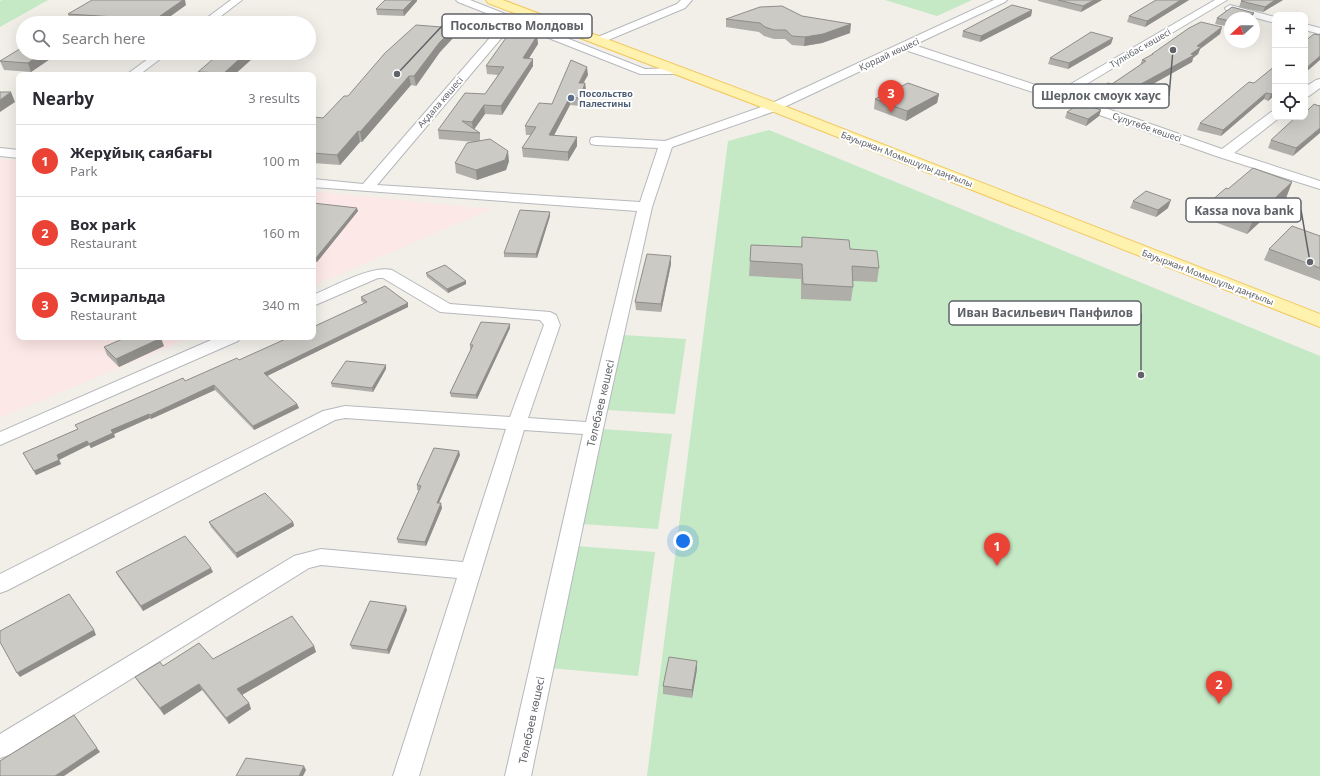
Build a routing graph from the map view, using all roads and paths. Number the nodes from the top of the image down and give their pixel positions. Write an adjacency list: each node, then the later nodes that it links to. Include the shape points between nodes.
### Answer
1 (237, 0): 10 (street)
2 (461, 0): 12 (street)
3 (492, 0): 15 (main road, Бауыржан Момышұлы даңғылы)
4 (519, 0): 15 (main road, Бауыржан Момышұлы даңғылы)
5 (665, 0): 9 (street)
6 (1002, 0): 16 (street, Қордай көшесі)
7 (1198, 0): 8 (street)
8 (1218, 2): 11 (street); 22 (street, Түлкібас көшесі)
9 (684, 3): 15 (street)
10 (215, 16)
11 (1272, 19)
12 (518, 23): 18 (street, via 644,72); 32 (street, Ақдала көшесі, via 504,27)
13 (1308, 28): 14 (street)
14 (1320, 31)
15 (604, 38): 18 (main road, Бауыржан Момышұлы даңғылы); 23 (main road, Бауыржан Момышұлы даңғылы)
16 (905, 46): 22 (street, Сұлутөбе көшесі); 23 (street, Қордай көшесі)
17 (153, 60): 19 (street)
18 (678, 71): 23 (main road, Бауыржан Момышұлы даңғылы)
19 (136, 72)
20 (1320, 82): 21 (street)
21 (1308, 91)
22 (1058, 96): 29 (street, Сұлутөбе көшесі)
23 (781, 104): 26 (street); 34 (main road, Бауыржан Момышұлы даңғылы); 36 (main road, Бауыржан Момышұлы даңғылы)
24 (1272, 117): 29 (street)
25 (596, 142): 26 (street)
26 (666, 145): 33 (street, Төлебаев көшесі)
27 (0, 152): 28 (street)
28 (16, 154)
29 (1224, 154): 31 (street, Сұлутөбе көшесі)
30 (316, 183): 32 (street)
31 (1320, 185)
32 (367, 188): 33 (street)
33 (645, 207): 39 (street, Төлебаев көшесі)
34 (1276, 288)
35 (316, 300): 38 (street, via 375,274 386,273 446,309 544,315 550,319 552,325)
36 (1320, 321)
37 (225, 340): 40 (street)
38 (517, 424): 39 (street); 41 (street); 42 (street, via 346,412 330,415)
39 (594, 429): 45 (street, Төлебаев көшесі)
40 (0, 439)
41 (471, 571): 43 (street, via 321,557 302,562); 44 (street)
42 (0, 584)
43 (0, 747)
44 (406, 776)
45 (518, 776)

